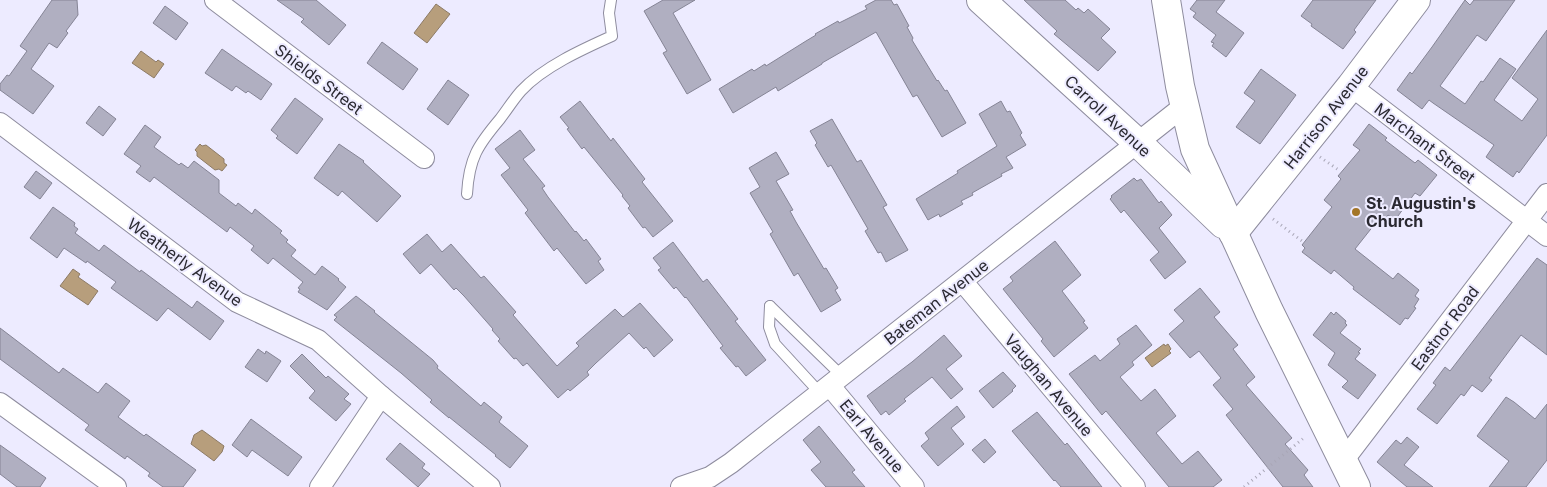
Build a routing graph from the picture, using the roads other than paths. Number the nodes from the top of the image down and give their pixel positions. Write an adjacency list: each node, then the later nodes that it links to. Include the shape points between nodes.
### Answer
1 (215, 0): 10 (street, Shields Street)
2 (611, 0): 11 (lane, via 612,36 588,46 522,90 480,144 468,173)
3 (981, 0): 9 (street, Carroll Avenue)
4 (1167, 0): 7 (street, Carroll Avenue)
5 (1416, 0): 6 (street, Harrison Avenue)
6 (1351, 86): 13 (street, Marchant Street); 14 (street, Harrison Avenue)
7 (1184, 106): 9 (street, Bateman Avenue); 14 (street, Carroll Avenue, via 1195,149)
8 (0, 123): 18 (street, Weatherly Avenue, via 237,302 318,340)
9 (1138, 143): 14 (street, Carroll Avenue); 16 (street, Bateman Avenue)
10 (424, 158)
11 (467, 194)
12 (1547, 194): 13 (street, Eastnor Road)
13 (1527, 220): 15 (street, Marchant Street); 20 (street, Eastnor Road)
14 (1233, 233): 20 (street, Carroll Avenue)
15 (1547, 236)
16 (963, 282): 17 (street, Bateman Avenue); 26 (street, Vaughan Avenue)
17 (830, 385): 17 (lane, via 770,306 769,327 775,344); 24 (street, Bateman Avenue, via 731,464 710,477); 25 (street, Earl Avenue)
18 (381, 396): 22 (street); 23 (street, Weatherly Avenue)
19 (0, 404): 21 (street)
20 (1343, 461): 27 (street, Carroll Avenue)
21 (116, 487)
22 (320, 487)
23 (490, 487)
24 (681, 487)
25 (914, 487)
26 (1136, 487)
27 (1356, 487)

